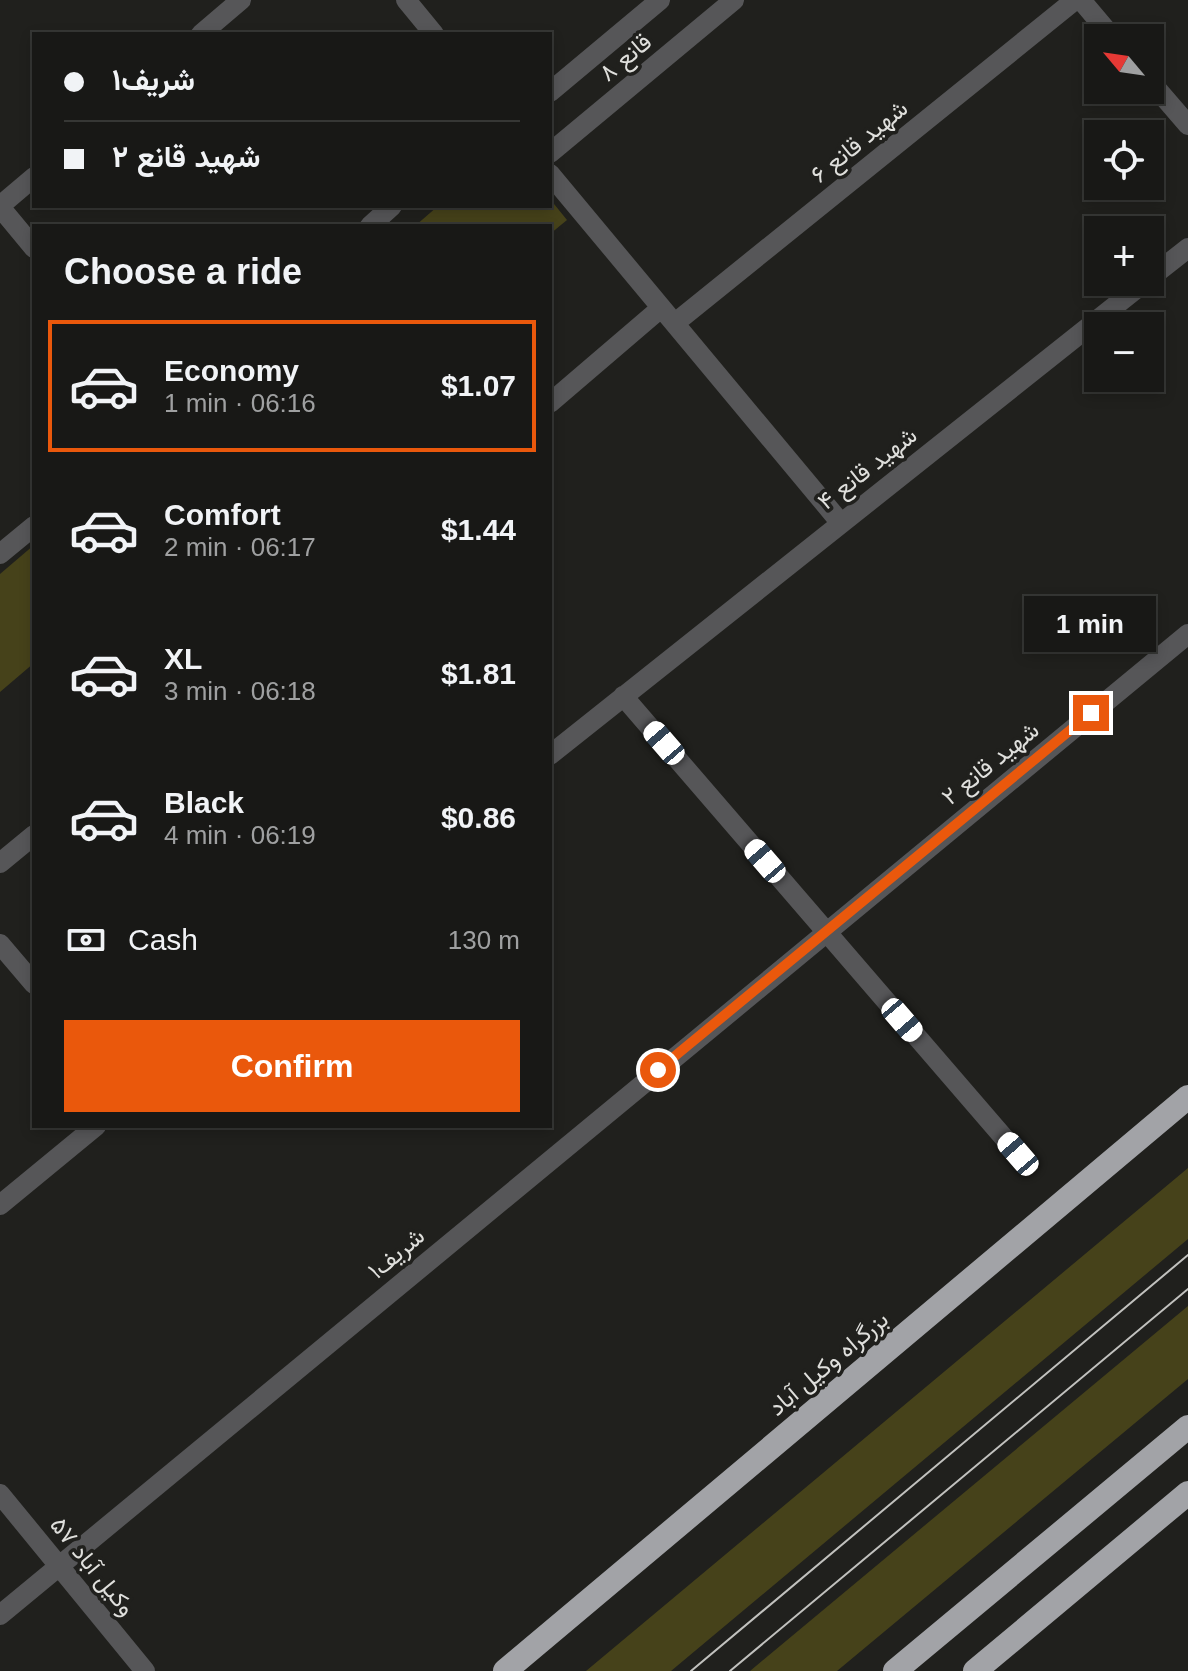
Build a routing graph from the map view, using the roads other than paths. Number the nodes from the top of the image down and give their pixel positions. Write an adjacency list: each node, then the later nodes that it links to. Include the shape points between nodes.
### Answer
1 (241, 0): 7 (street)
2 (406, 0): 8 (street)
3 (660, 0): 9 (street, قانع ۸)
4 (734, 0): 12 (street, قانع ۸)
5 (1078, 0): 6 (street); 22 (street, شهید قانع ۶)
6 (1100, 24)
7 (203, 32)
8 (432, 32)
9 (552, 90)
10 (1164, 97): 11 (street)
11 (1188, 125)
12 (552, 151)
13 (552, 176): 22 (street)
14 (32, 179): 15 (street)
15 (0, 207): 18 (street)
16 (390, 208): 17 (street)
17 (372, 224)
18 (32, 246)
19 (1188, 248): 20 (street)
20 (1164, 267)
21 (1127, 296): 24 (street, شهید قانع ۴)
22 (668, 315): 23 (street, شهید قانع ۶); 24 (street)
23 (552, 402)
24 (840, 522): 28 (street, شهید قانع ۴)
25 (32, 528): 26 (street)
26 (0, 554)
27 (1188, 634): 32 (street, شهید قانع ۲)
28 (623, 696): 29 (street, شهید قانع ۴); 32 (street)
29 (552, 753)
30 (32, 837): 31 (street)
31 (0, 863)
32 (825, 932): 37 (street); 42 (street, شریف١)
33 (0, 944): 34 (street)
34 (32, 982)
35 (1188, 1097): 45 (highway, بزرگراه وکیل آباد)
36 (94, 1128): 38 (street)
37 (1018, 1154)
38 (0, 1205)
39 (1188, 1427): 46 (highway)
40 (1188, 1493): 47 (highway)
41 (0, 1494): 42 (street, ۵۷ وکیل آباد)
42 (60, 1566): 43 (street, شریف١); 44 (street, ۵۷ وکیل آباد)
43 (0, 1615)
44 (145, 1671)
45 (505, 1671)
46 (895, 1671)
47 (975, 1671)

